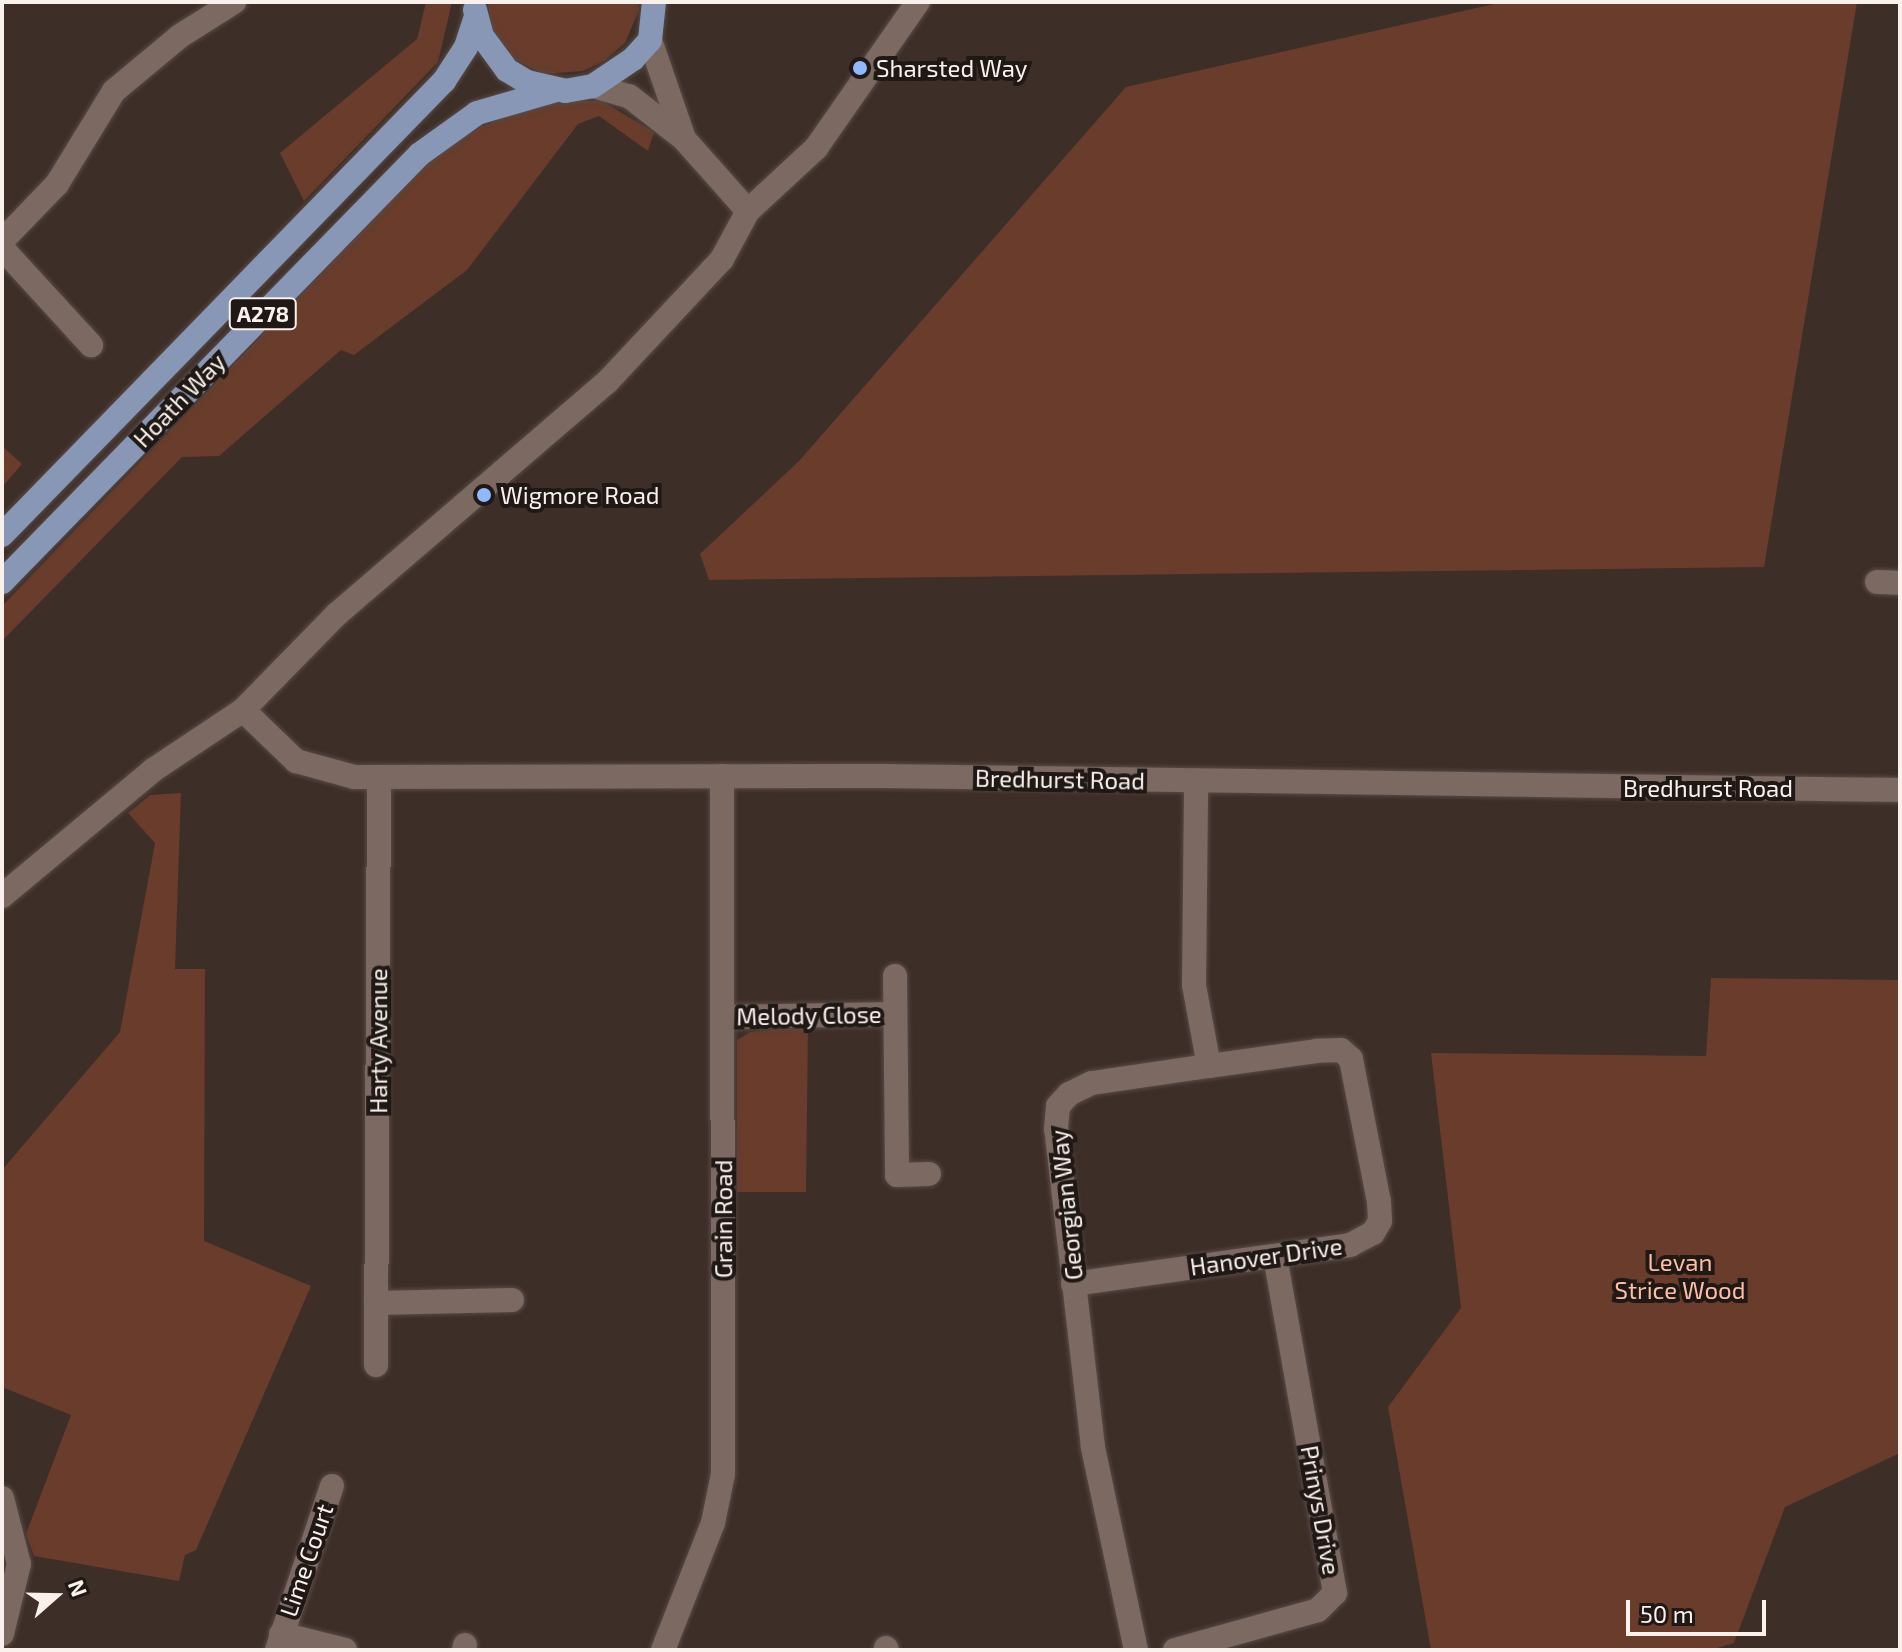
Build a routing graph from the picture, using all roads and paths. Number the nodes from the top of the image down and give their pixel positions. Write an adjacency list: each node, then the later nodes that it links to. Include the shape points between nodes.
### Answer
1 (234, 2): 10 (street, via 180,36 114,91 57,184)
2 (654, 2): 5 (main road)
3 (918, 2): 9 (street, via 816,148)
4 (475, 9): 7 (main road, via 491,53 507,70); 13 (main road, Hoath Way / A278, via 466,47 444,81)
5 (650, 40): 6 (main road, via 614,75); 8 (street)
6 (593, 86): 7 (main road, Hoath Way); 8 (street, via 629,96)
7 (553, 91): 14 (main road, Hoath Way / A278, via 477,113 420,154)
8 (684, 139): 9 (street)
9 (748, 211): 15 (street, via 722,259 607,382 337,614)
10 (2, 241)
11 (2, 248): 12 (street)
12 (91, 345)
13 (2, 535)
14 (2, 582)
15 (243, 710): 17 (street, Bredhurst Road, via 296,761 323,772); 20 (street, via 153,770)
16 (722, 776): 17 (street, Bredhurst Road); 18 (street, Bredhurst Road); 23 (street, Grain Road)
17 (379, 778): 29 (street, Harty Avenue)
18 (1196, 781): 19 (street, Bredhurst Road); 24 (street, via 1194,985)
19 (1900, 790)
20 (2, 896)
21 (895, 976): 22 (street, Melody Close)
22 (894, 1014): 23 (street, Melody Close); 25 (street, Melody Close, via 897,1175)
23 (724, 1017): 36 (street, Grain Road, via 723,1474 713,1523)
24 (1209, 1066): 26 (street, Hanover Drive, via 1317,1051 1341,1050 1351,1059 1380,1221 1373,1233 1350,1245); 27 (street, Georgian Way, via 1092,1083 1058,1106)
25 (929, 1174)
26 (1275, 1256): 27 (street, Hanover Drive); 38 (street, Prinys Drive, via 1335,1593 1318,1610)
27 (1073, 1284): 37 (street, Georgian Way, via 1093,1447)
28 (512, 1300): 29 (street)
29 (376, 1303): 30 (street, Harty Avenue)
30 (376, 1365)
31 (332, 1486): 34 (street, Lime Court)
32 (2, 1498): 33 (street, via 19,1564)
33 (2, 1634)
34 (279, 1642): 35 (street, Lime Court)
35 (345, 1650)
36 (663, 1650)
37 (1136, 1650)
38 (1175, 1650)

